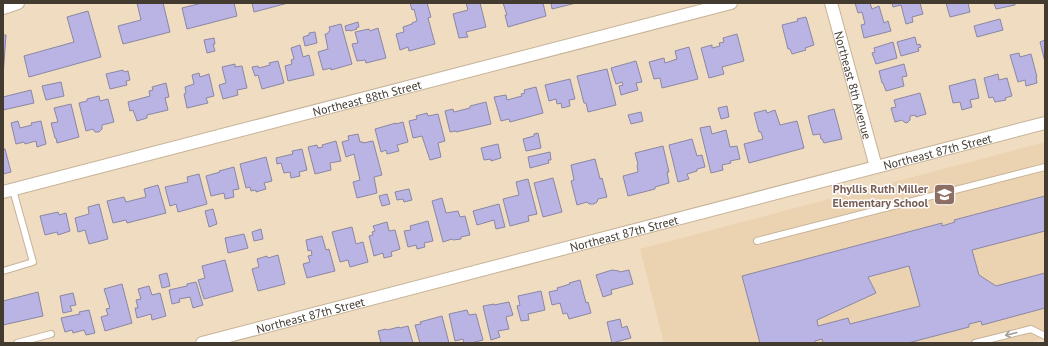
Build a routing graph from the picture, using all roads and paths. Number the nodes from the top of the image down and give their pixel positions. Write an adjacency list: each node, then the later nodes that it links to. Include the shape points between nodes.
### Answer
1 (18, 3): 4 (street)
2 (731, 3): 8 (street, Northeast 88th Street)
3 (830, 3): 6 (street, Northeast 8th Avenue)
4 (3, 8)
5 (1045, 123): 6 (street, Northeast 87th Street)
6 (876, 167): 14 (street, Northeast 87th Street)
7 (1045, 167): 9 (lane)
8 (8, 191): 10 (lane, via 33,262)
9 (758, 241)
10 (3, 271)
11 (51, 334): 13 (lane)
12 (1045, 336): 15 (lane, one-way to 15, via 1031,329)
13 (17, 343)
14 (202, 343)
15 (975, 343)

